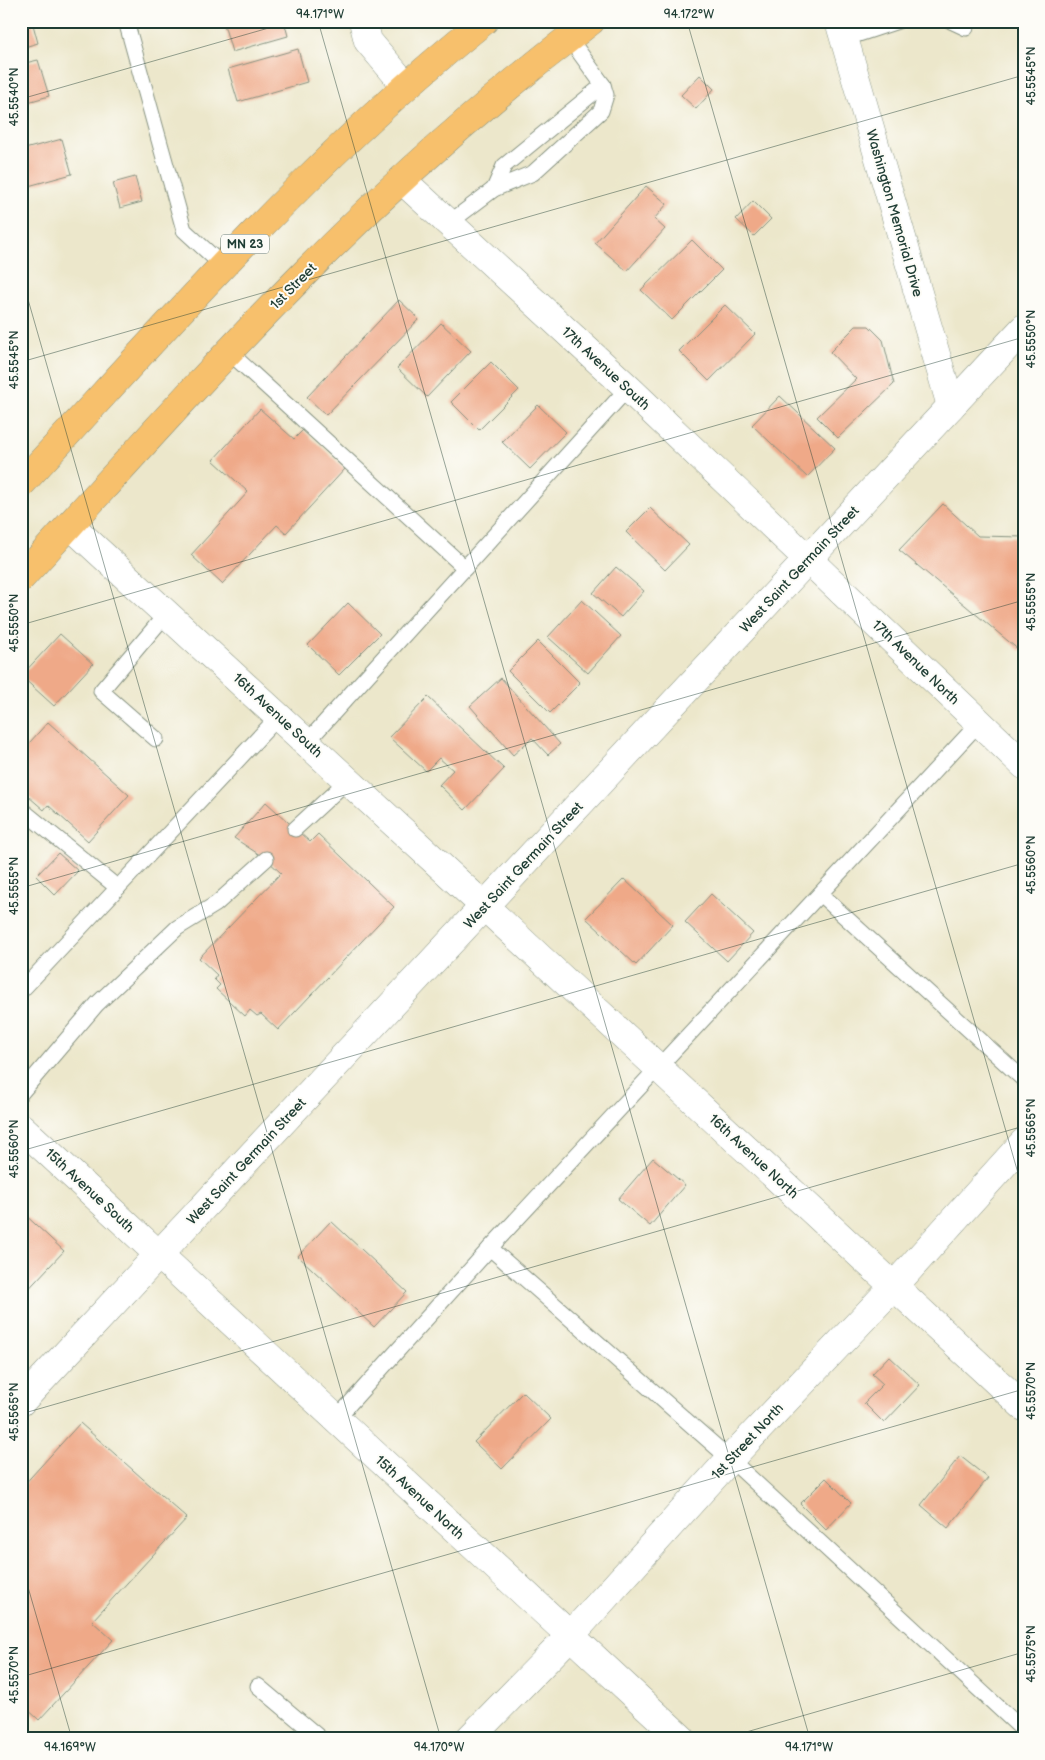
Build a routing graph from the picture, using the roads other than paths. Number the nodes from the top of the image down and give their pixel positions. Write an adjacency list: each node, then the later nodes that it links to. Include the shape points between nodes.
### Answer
1 (126, 21): 15 (lane, via 184,230)
2 (363, 21): 11 (street, via 368,41)
3 (484, 21): 11 (highway, MN 23)
4 (591, 21): 9 (highway, 1st Street)
5 (898, 21): 8 (lane)
6 (951, 21): 7 (lane)
7 (966, 28)
8 (841, 30): 19 (street, Washington Memorial Drive)
9 (569, 38): 10 (lane); 12 (highway, 1st Street, via 477,112)
10 (603, 85): 13 (lane, via 504,166); 13 (lane, via 606,95 601,111 533,173)
11 (406, 86): 15 (highway, MN 23, via 332,155)
12 (402, 180): 14 (street, 17th Avenue South); 17 (highway, 1st Street, via 297,280)
13 (494, 189): 14 (lane)
14 (449, 223): 18 (street, 17th Avenue South)
15 (223, 266): 20 (highway, MN 23)
16 (1024, 328): 19 (street, West Saint Germain Street)
17 (229, 352): 21 (highway, 1st Street); 23 (lane)
18 (628, 388): 22 (street, 17th Avenue South); 23 (lane)
19 (950, 406): 22 (street, West Saint Germain Street)
20 (21, 484)
21 (70, 525): 24 (highway, 1st Street); 25 (street, 16th Avenue South)
22 (808, 558): 27 (street, 17th Avenue North); 37 (street, West Saint Germain Street)
23 (465, 568): 29 (lane)
24 (21, 578)
25 (167, 613): 26 (street, 16th Avenue South); 28 (lane, via 101,691)
26 (279, 716): 29 (street, 16th Avenue South); 35 (lane)
27 (979, 722): 30 (street, 17th Avenue North); 36 (lane)
28 (156, 740)
29 (307, 742): 31 (street, 16th Avenue South)
30 (1024, 765)
31 (348, 780): 33 (lane); 37 (street, 16th Avenue South)
32 (21, 810): 35 (lane)
33 (295, 829)
34 (266, 859): 41 (lane, via 216,904 177,928 104,997)
35 (118, 888): 38 (lane)
36 (820, 894): 39 (lane); 40 (lane)
37 (484, 906): 39 (street, 16th Avenue North); 45 (street, West Saint Germain Street)
38 (21, 991)
39 (659, 1068): 44 (lane); 46 (street, 16th Avenue North)
40 (1024, 1080)
41 (21, 1093)
42 (21, 1126): 45 (street, 15th Avenue South)
43 (1024, 1142): 46 (street, 1st Street North)
44 (490, 1248): 49 (lane); 50 (lane)
45 (159, 1254): 47 (street, West Saint Germain Street); 49 (street, 15th Avenue North)
46 (894, 1286): 48 (street, 16th Avenue North); 50 (street, 1st Street North)
47 (21, 1402)
48 (1024, 1407)
49 (336, 1419): 51 (street, 15th Avenue North)
50 (730, 1459): 51 (street, 1st Street North); 53 (lane)
51 (570, 1636): 55 (street, 1st Street North); 56 (street, 15th Avenue North)
52 (258, 1686): 54 (lane)
53 (1024, 1731)
54 (321, 1739)
55 (469, 1739)
56 (682, 1739)

